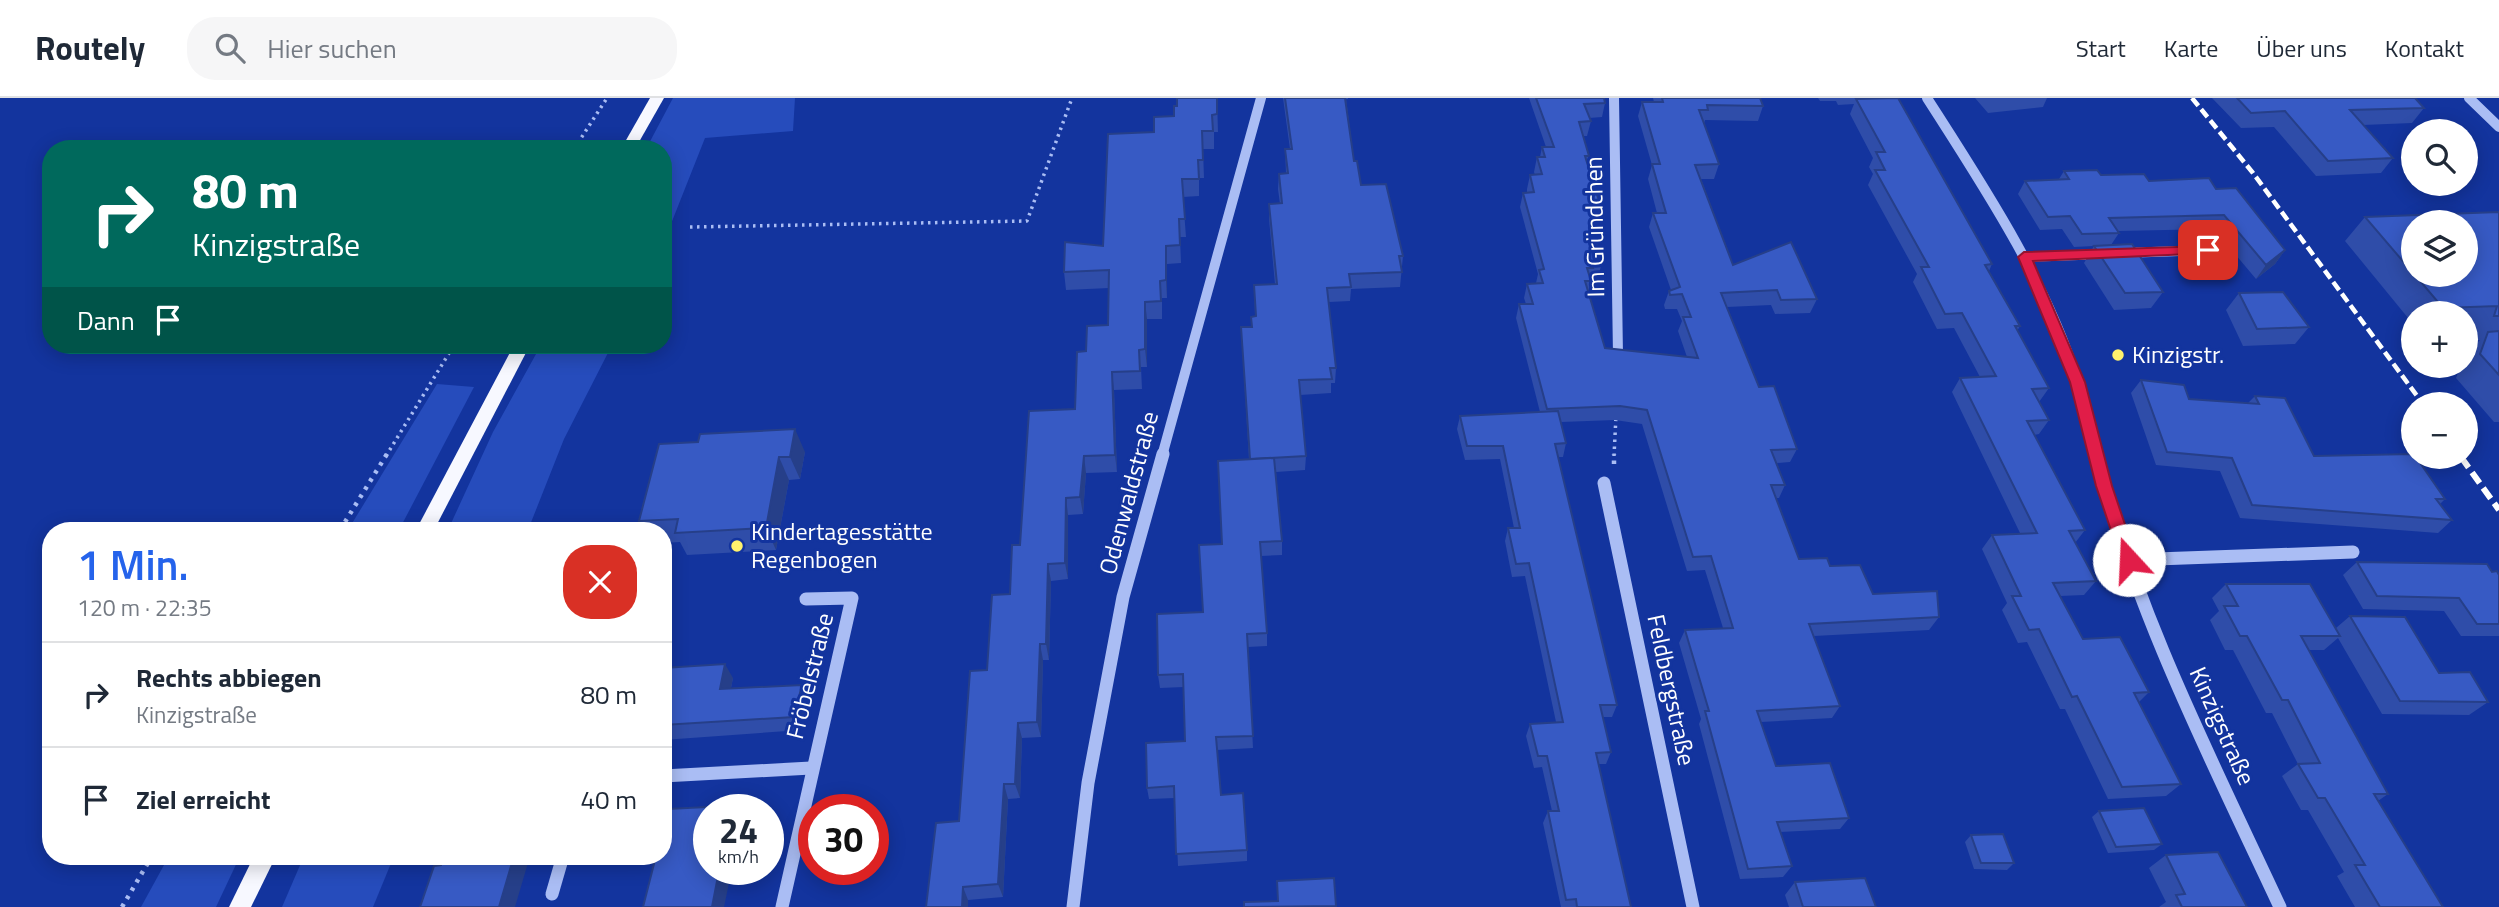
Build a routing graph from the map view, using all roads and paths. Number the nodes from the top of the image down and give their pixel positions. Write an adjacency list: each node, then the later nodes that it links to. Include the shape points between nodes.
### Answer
1 (607, 98): 9 (path)
2 (657, 98): 10 (main road)
3 (1072, 98): 11 (path, via 1027,221)
4 (1261, 98): 35 (street, Odenwaldstraße, via 1123,597 1088,783)
5 (1614, 98): 18 (street, Im Gründchen)
6 (1927, 98): 13 (street, Kinzigstraße)
7 (2469, 98): 8 (street)
8 (2499, 127)
9 (580, 140)
10 (633, 140)
11 (690, 228)
12 (2208, 250): 13 (street)
13 (2024, 257): 24 (street, Kinzigstraße, via 2078,382 2104,486)
14 (2499, 347): 15 (street)
15 (2478, 348)
16 (448, 354): 21 (path)
17 (517, 354): 22 (main road)
18 (1618, 355)
19 (1616, 410): 20 (path, via 1614,466)
20 (1604, 483): 36 (street, Feldbergstraße)
21 (345, 522)
22 (429, 522)
23 (2353, 552): 24 (street)
24 (2129, 560): 37 (street, Kinzigstraße, via 2194,723)
25 (806, 599): 26 (street, Fröbelstraße, via 852,598)
26 (811, 768): 27 (street, Fröbelstraße); 34 (street, Fröbelstraße)
27 (672, 776)
28 (147, 865): 32 (path)
29 (261, 865): 33 (main road)
30 (560, 865): 31 (street)
31 (552, 894)
32 (122, 907)
33 (240, 907)
34 (782, 907)
35 (1073, 907)
36 (1693, 907)
37 (2280, 907)

